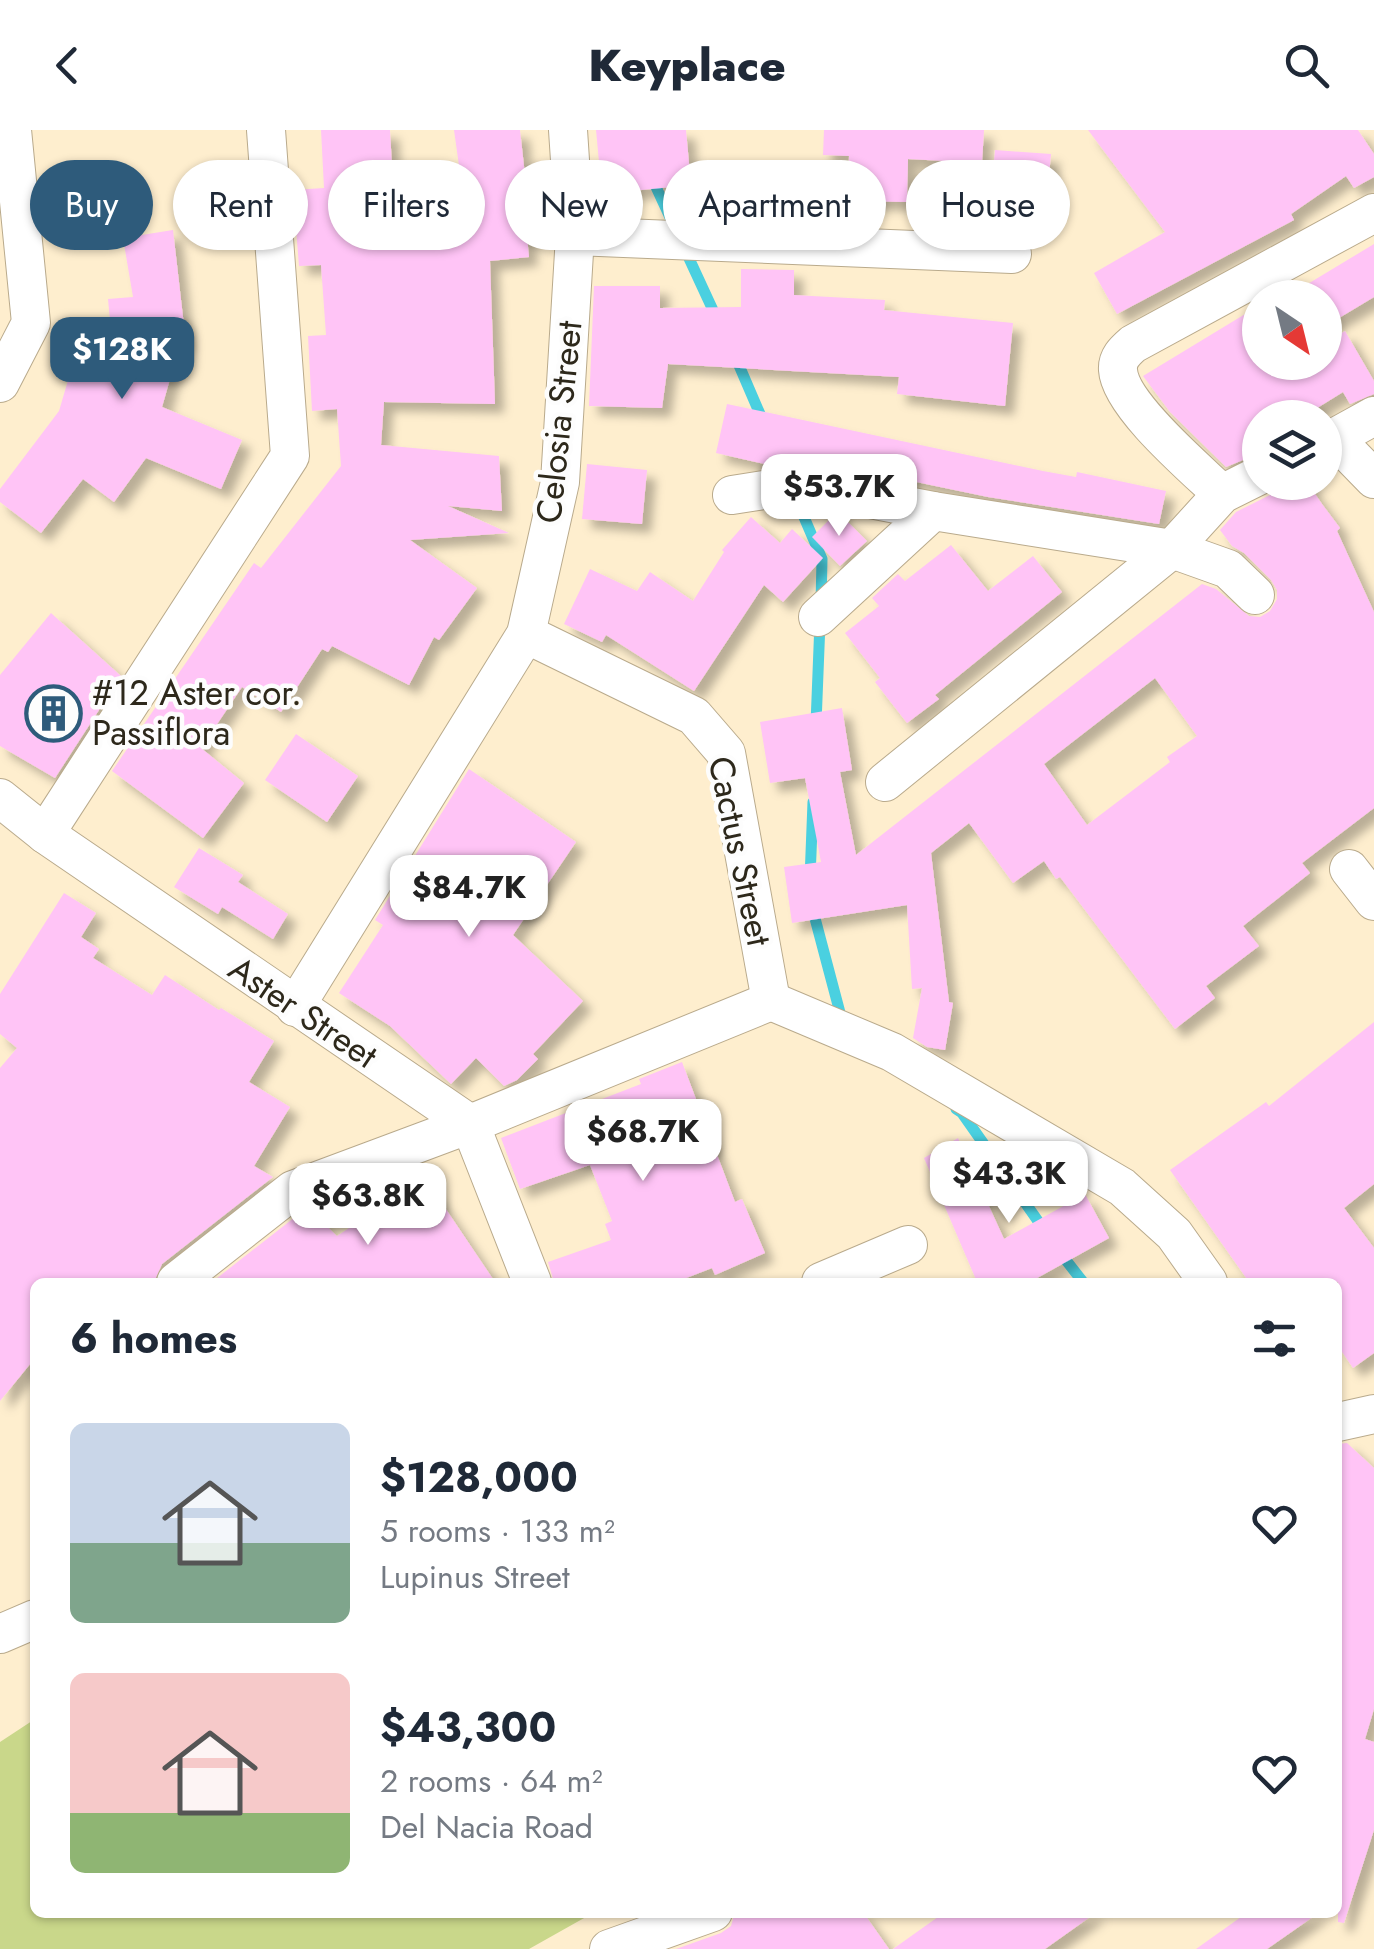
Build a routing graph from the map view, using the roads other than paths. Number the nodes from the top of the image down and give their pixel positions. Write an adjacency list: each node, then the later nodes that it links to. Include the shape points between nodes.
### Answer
1 (12, 130): 9 (street, via 31,323)
2 (266, 130): 24 (street, via 290,456)
3 (568, 130): 4 (street, Celosia Street)
4 (570, 160)
5 (1374, 213): 16 (street, via 1122,354 1118,370 1146,421)
6 (643, 239): 8 (street)
7 (575, 250): 21 (street, Celosia Street, via 560,482)
8 (1012, 254)
9 (0, 383)
10 (1374, 416): 11 (street)
11 (1342, 434)
12 (1342, 452): 13 (street)
13 (1374, 479)
14 (1242, 484): 16 (street)
15 (732, 494): 17 (street, via 797,484)
16 (1222, 494): 18 (street)
17 (933, 511): 18 (street); 20 (street)
18 (1172, 549): 19 (street, via 1228,569); 22 (street)
19 (1255, 594)
20 (818, 617)
21 (526, 634): 27 (street, Cactus Street, via 694,716 726,753); 28 (street, Celosia Street)
22 (885, 782)
23 (0, 798): 24 (street, Aster Street)
24 (45, 834): 28 (street, Aster Street)
25 (1350, 869): 26 (street)
26 (1374, 901)
27 (771, 1001): 29 (street); 34 (street, via 892,1052 1122,1187 1174,1234)
28 (295, 1007): 29 (street, Aster Street)
29 (470, 1124): 31 (street, via 293,1190); 32 (street)
30 (908, 1245): 33 (street)
31 (181, 1278)
32 (530, 1278)
33 (830, 1278)
34 (1205, 1278)
35 (1374, 1414): 36 (street)
36 (1342, 1421)
37 (30, 1621): 38 (street)
38 (0, 1634)
39 (696, 1918): 40 (street)
40 (609, 1949)

